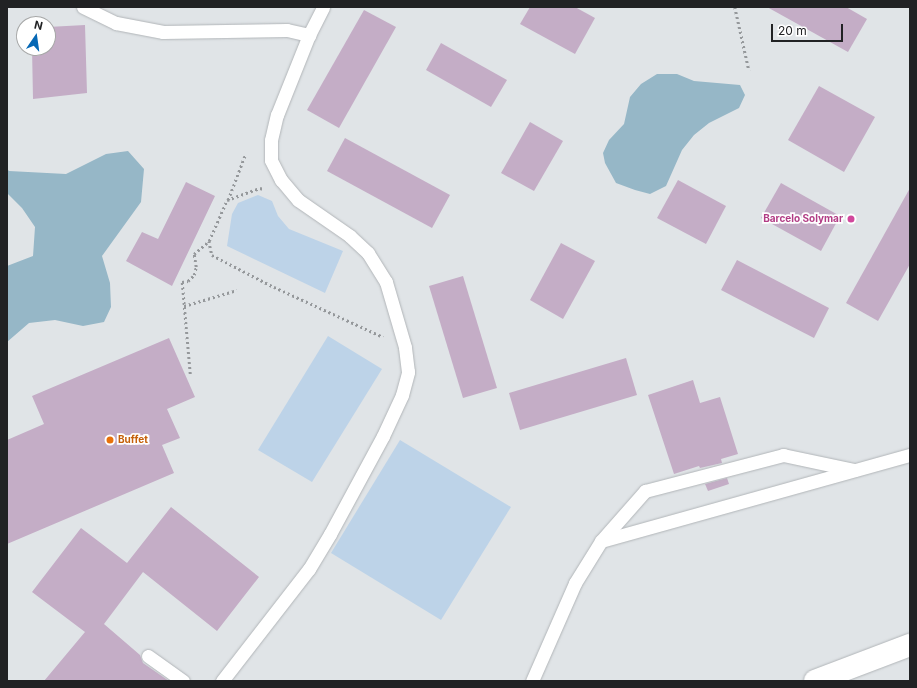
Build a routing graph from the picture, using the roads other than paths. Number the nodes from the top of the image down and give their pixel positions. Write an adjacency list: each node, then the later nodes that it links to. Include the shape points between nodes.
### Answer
1 (83, 7): 3 (lane, via 116,23 163,32 287,30)
2 (323, 7): 3 (lane)
3 (309, 35): 10 (lane, via 277,115 271,140 271,160 281,180 298,200 350,236 368,253 386,282 405,347 408,372 402,395 383,436 330,534 308,569)
4 (910, 455): 5 (lane)
5 (856, 470): 6 (lane); 6 (lane, via 783,455 645,491)
6 (601, 541): 11 (lane, via 575,583)
7 (910, 645): 12 (street)
8 (148, 656): 9 (lane)
9 (182, 681)
10 (222, 681)
11 (532, 681)
12 (815, 681)

